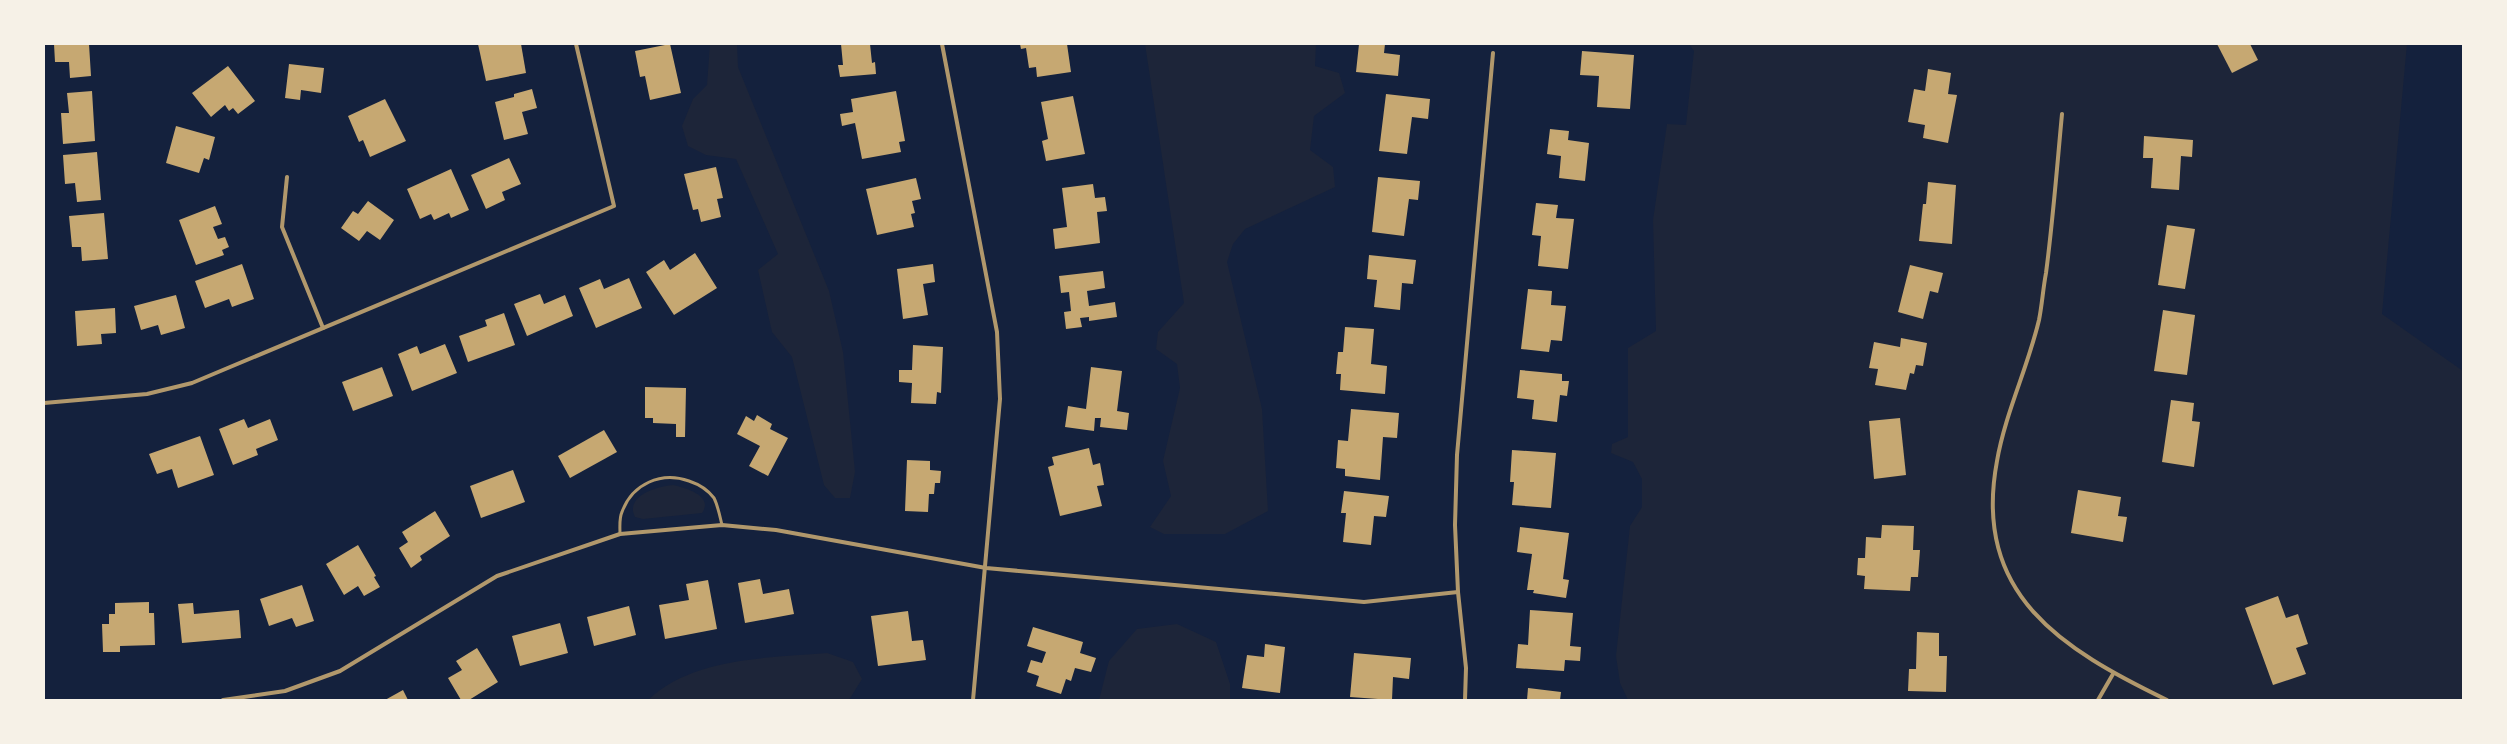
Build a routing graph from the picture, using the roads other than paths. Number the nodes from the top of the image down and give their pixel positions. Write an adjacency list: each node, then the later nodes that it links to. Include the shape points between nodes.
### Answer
1 (576, 44): 6 (street, via 614,206)
2 (942, 44): 10 (street, via 997,332 1000,399)
3 (1493, 53): 11 (street, via 1457,454 1455,525)
4 (2062, 114): 12 (street, via 2039,320 1997,460 1992,509 1999,554 2025,604 2054,634)
5 (286, 177): 6 (street, via 282,227)
6 (323, 328): 7 (street, via 192,383 147,394)
7 (44, 403)
8 (722, 525): 9 (street); 9 (lane, via 713,498 700,485 678,477 658,478 641,486 629,498 621,513); 10 (street, via 776,530)
9 (620, 534): 13 (street, via 497,576 340,671 285,691)
10 (986, 568): 11 (street, via 1364,602); 14 (street)
11 (1458, 592): 15 (street, via 1466,668)
12 (2113, 674): 16 (street); 17 (street)
13 (223, 700)
14 (973, 700)
15 (1465, 700)
16 (2098, 700)
17 (2167, 700)

